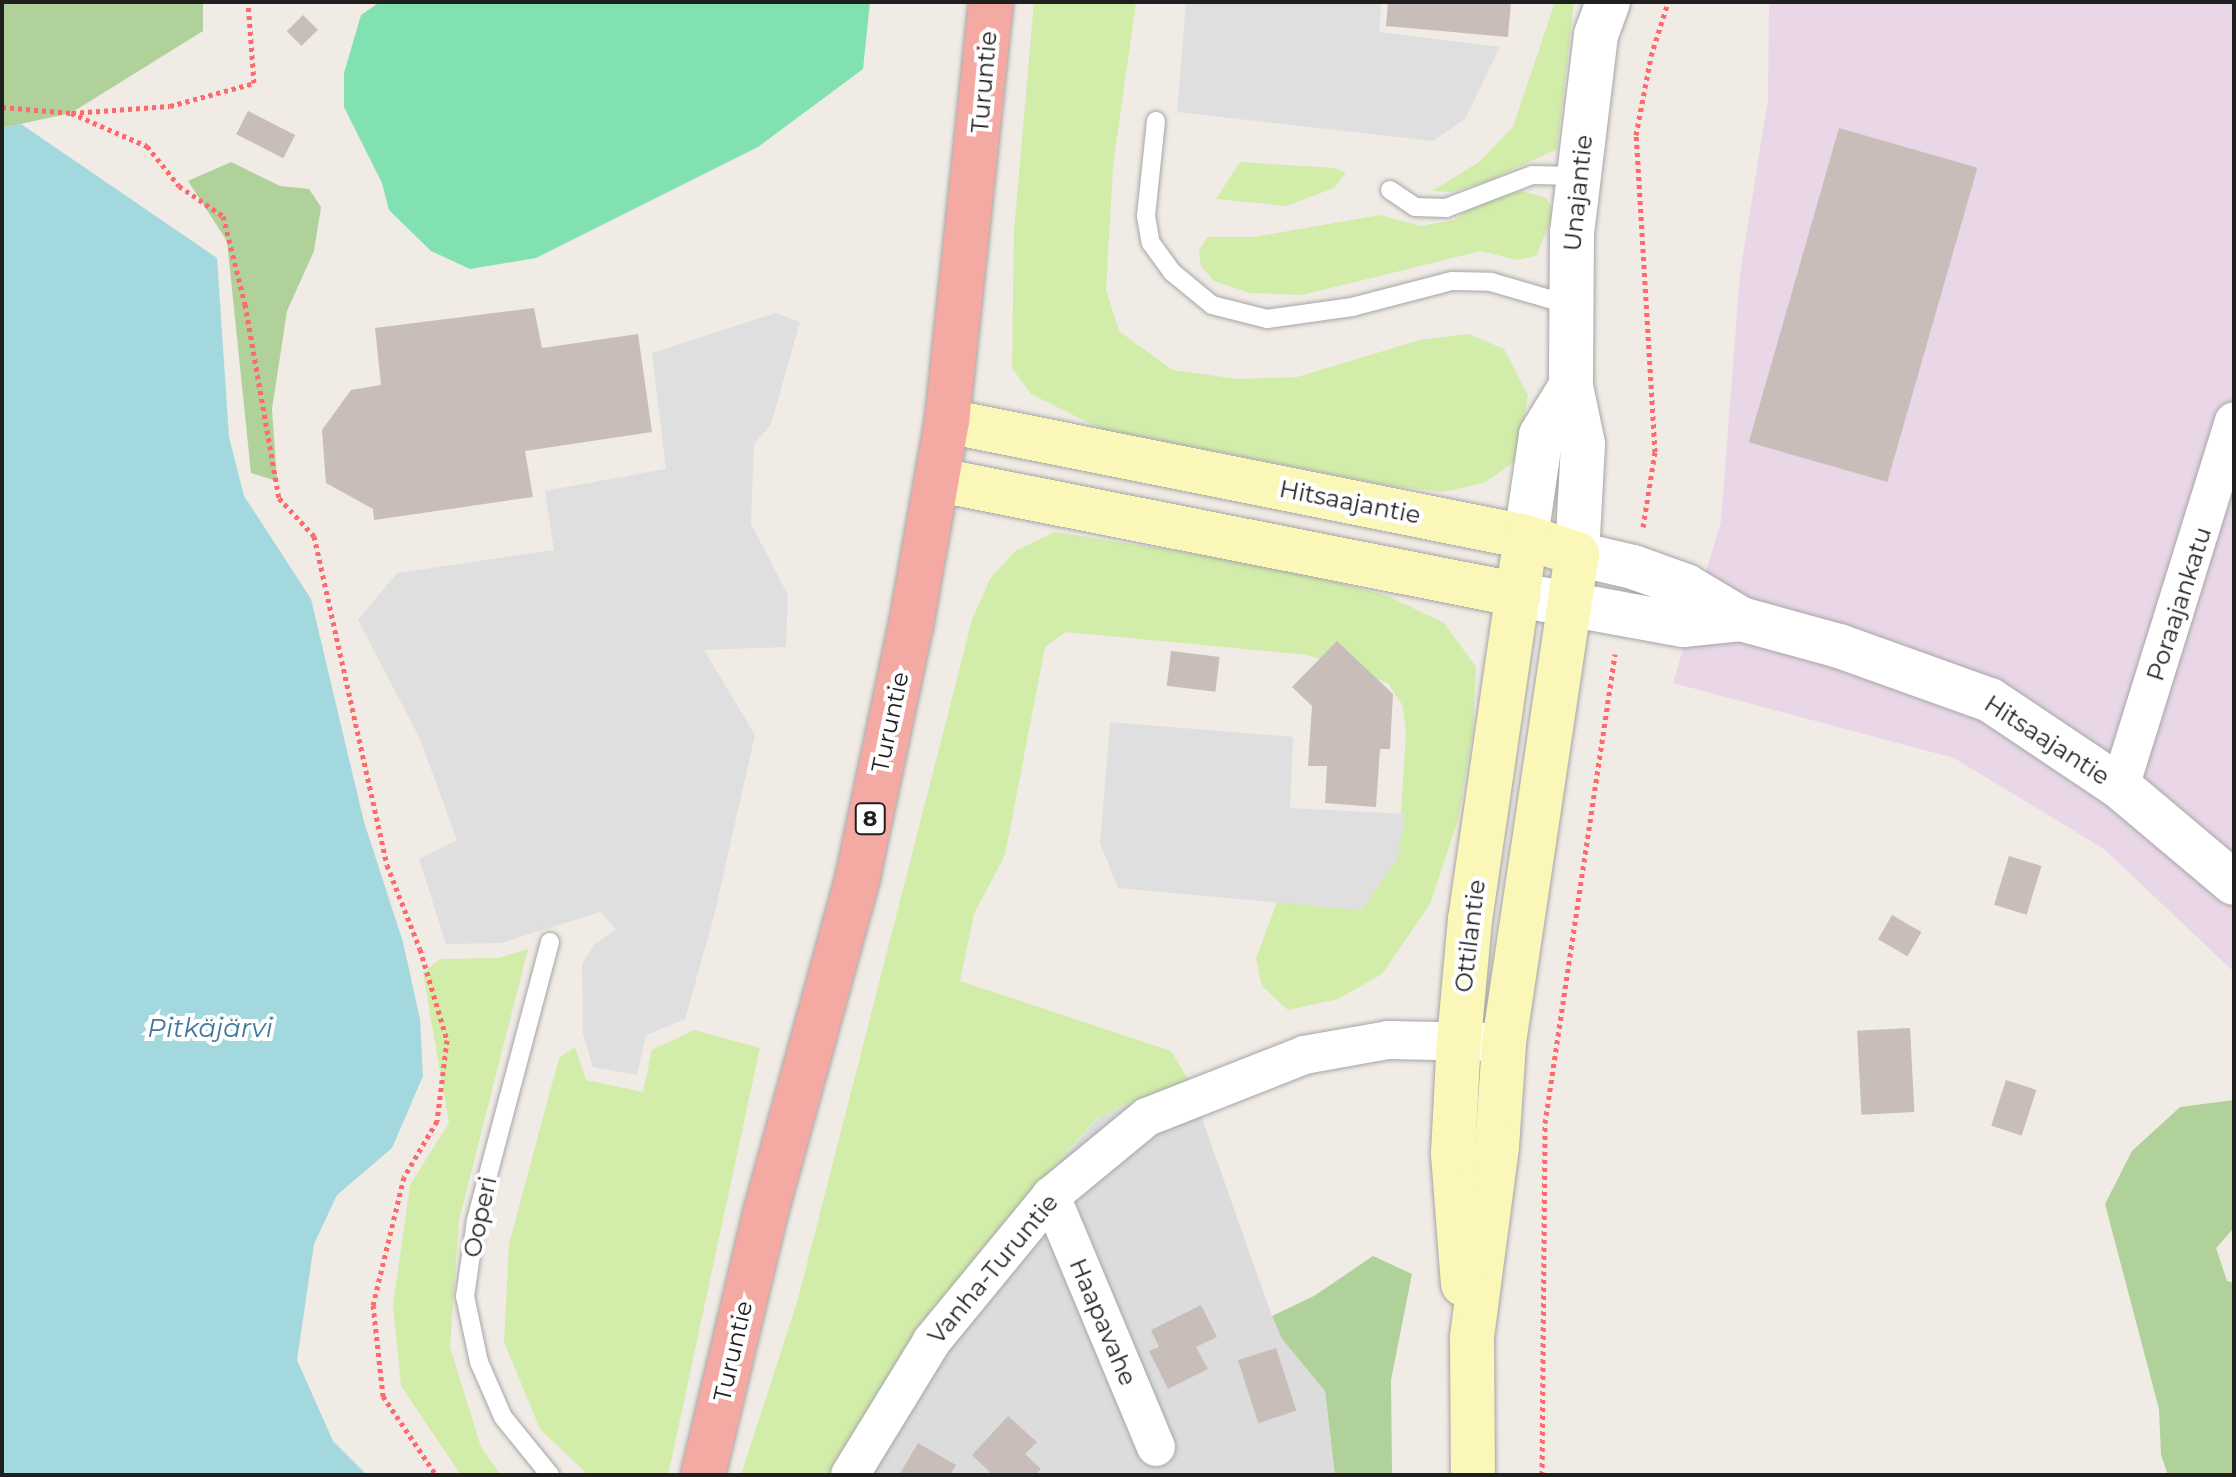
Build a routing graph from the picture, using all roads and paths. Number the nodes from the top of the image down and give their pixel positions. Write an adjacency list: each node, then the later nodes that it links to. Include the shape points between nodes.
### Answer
1 (248, 2): 6 (path, via 254,83 170,106)
2 (991, 2): 12 (highway, Turuntie / 8)
3 (1608, 2): 8 (street, Unajantie, via 1596,35)
4 (1668, 2): 17 (path, via 1636,135 1655,452)
5 (2, 107): 6 (path)
6 (71, 113): 30 (path, via 147,146 179,186 223,216 245,304 279,498 314,536 387,865 447,1040 437,1121 404,1177 373,1305 383,1396)
7 (1156, 121): 10 (lane, via 1146,216 1151,243 1172,272 1212,305 1267,319 1352,307 1452,281 1491,282)
8 (1579, 176): 9 (lane, via 1532,175 1446,208 1415,207); 10 (street, Unajantie)
9 (1390, 190)
10 (1570, 305): 11 (street, Unajantie)
11 (1571, 386): 15 (street, via 1541,435); 16 (street, Unajantie, via 1583,444)
12 (947, 421): 14 (highway, Turuntie / 8); 15 (main road, Hitsaajantie)
13 (2234, 421): 22 (street, Poraajankatu)
14 (939, 480): 18 (main road, Hitsaajantie); 32 (highway, Turuntie / 8, via 858,876 766,1211)
15 (1526, 537): 16 (main road, Hitsaajantie); 18 (main road, Ottilantie)
16 (1577, 554): 17 (street, Hitsaajantie); 19 (main road, Ottilantie)
17 (1633, 567): 21 (street, Hitsaajantie, via 1686,586)
18 (1519, 595): 19 (street, Hitsaajantie); 25 (main road, Ottilantie, via 1470,920)
19 (1572, 607): 20 (street, Hitsaajantie); 26 (main road, Ottilantie, via 1547,736)
20 (1621, 615): 21 (street, Hitsaajantie, via 1683,625); 35 (path, via 1545,1123)
21 (1741, 619): 22 (street, Hitsaajantie, via 1839,646 1990,700)
22 (2120, 787): 23 (street, Hitsaajantie)
23 (2234, 883)
24 (550, 942): 31 (lane, Ooperi, via 476,1221 465,1296 479,1362 503,1417)
25 (1459, 1040): 26 (street, Vanha-Turuntie); 27 (street, Vanha-Turuntie, via 1388,1040 1304,1055 1147,1117); 28 (main road, Ottilantie, via 1453,1153 1456,1247)
26 (1504, 1044): 28 (main road, Ottilantie, via 1497,1147)
27 (1051, 1196): 29 (street, Haapavahe); 33 (street, Vanha-Turuntie, via 932,1341)
28 (1472, 1338): 34 (main road, Ottilantie)
29 (1156, 1447)
30 (436, 1475)
31 (550, 1475)
32 (703, 1475)
33 (850, 1475)
34 (1473, 1475)
35 (1542, 1475)

